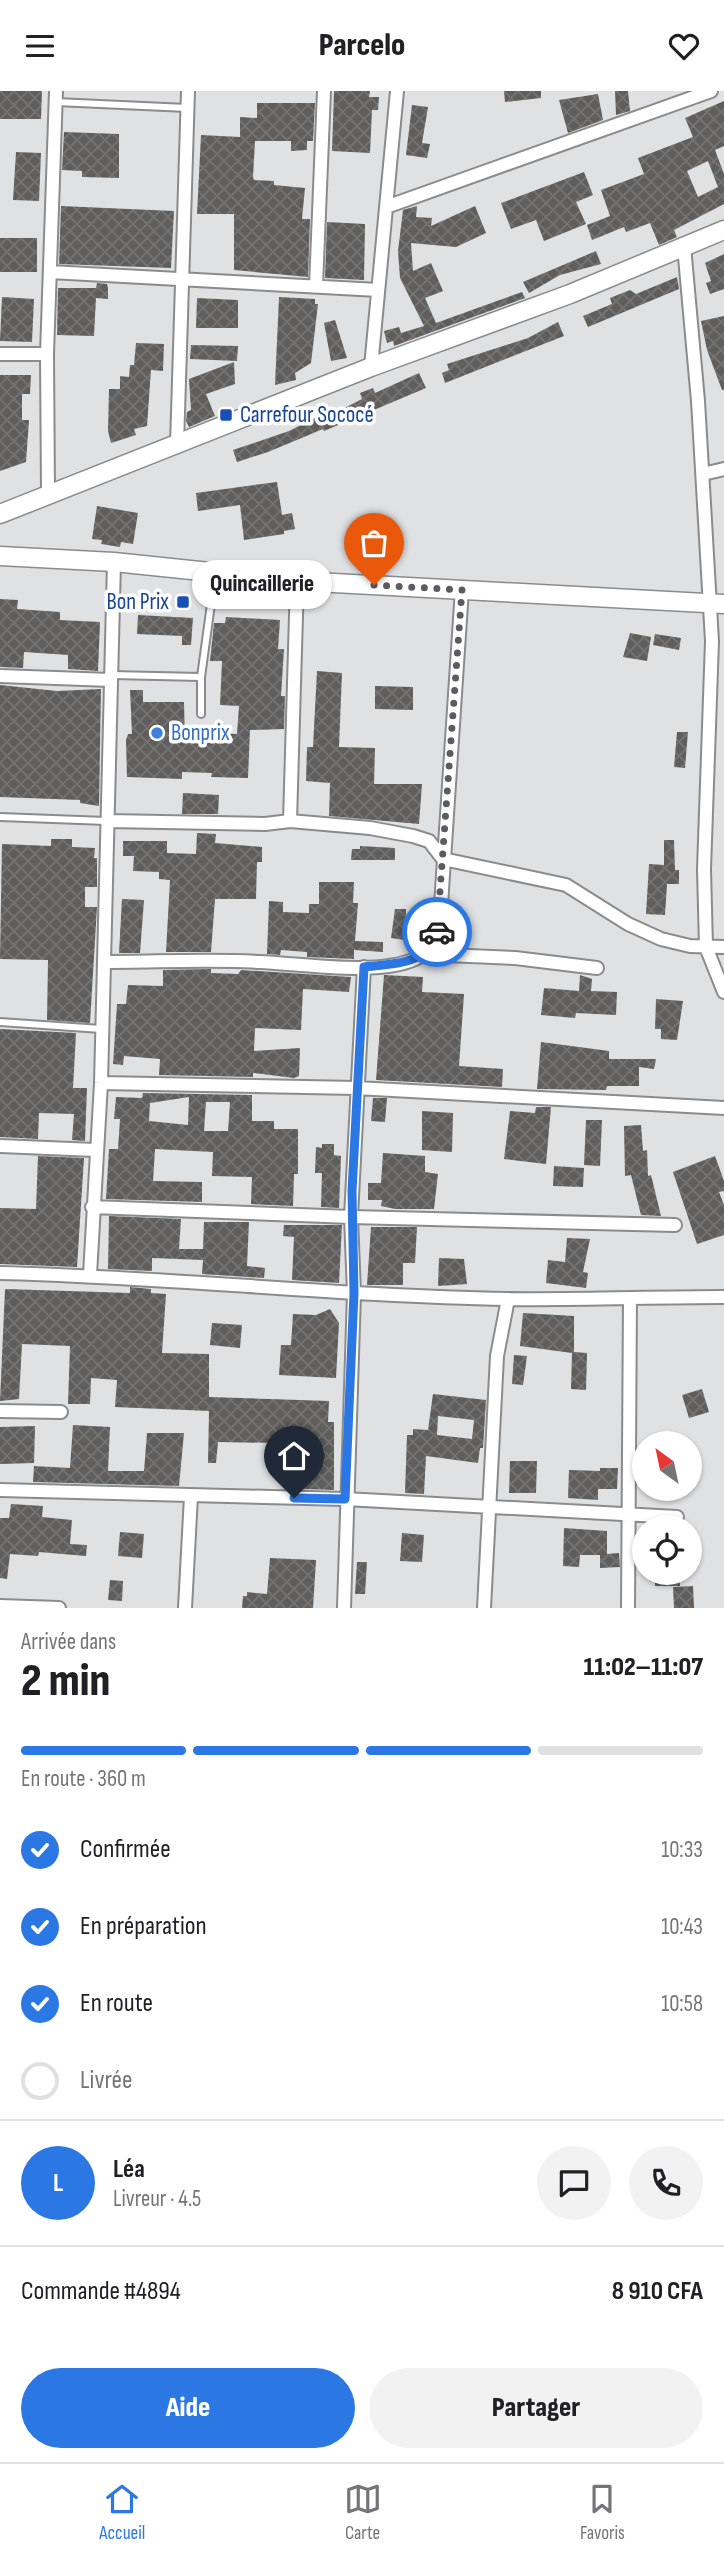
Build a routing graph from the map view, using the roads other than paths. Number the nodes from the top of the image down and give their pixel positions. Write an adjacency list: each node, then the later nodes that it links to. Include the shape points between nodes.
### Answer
1 (188, 91): 6 (street)
2 (324, 91): 12 (street)
3 (397, 91): 7 (street)
4 (711, 91): 7 (street)
5 (56, 96): 6 (lane); 10 (street)
6 (187, 108): 11 (street)
7 (386, 207): 13 (street)
8 (724, 230): 9 (street)
9 (684, 246): 16 (street, via 570,295); 19 (street)
10 (50, 272): 11 (street); 15 (street)
11 (182, 277): 12 (street); 17 (street)
12 (316, 286): 13 (street)
13 (378, 290): 16 (street)
14 (0, 353): 15 (street)
15 (47, 354): 20 (street)
16 (371, 367): 17 (street)
17 (177, 445): 20 (street)
18 (724, 469): 19 (street)
19 (703, 474): 27 (street)
20 (48, 493): 21 (street)
21 (0, 514)
22 (0, 556): 23 (street)
23 (114, 562): 24 (street); 30 (street)
24 (215, 572): 25 (street); 29 (lane)
25 (296, 581): 26 (street); 34 (street)
26 (462, 590): 27 (street); 35 (street)
27 (717, 603): 36 (street, via 704,869)
28 (0, 676): 30 (street)
29 (201, 677): 30 (lane); 31 (lane)
30 (111, 678): 33 (street)
31 (201, 714)
32 (0, 817): 33 (lane)
33 (108, 821): 34 (street); 39 (street)
34 (290, 821): 35 (street, via 413,836 429,841)
35 (443, 859): 36 (street, via 566,885 661,939); 38 (street, via 440,920 434,942)
36 (706, 947): 37 (street); 42 (street)
37 (724, 947)
38 (423, 954): 40 (street, via 405,962); 41 (street)
39 (105, 962): 40 (street); 44 (street)
40 (364, 967): 46 (street)
41 (597, 968)
42 (724, 992)
43 (0, 1022): 44 (lane)
44 (101, 1029): 45 (street)
45 (101, 1083): 46 (street); 49 (street)
46 (356, 1088): 47 (street); 51 (street)
47 (724, 1108)
48 (0, 1146): 49 (street)
49 (95, 1150): 50 (street)
50 (92, 1207): 51 (street); 54 (street)
51 (351, 1217): 52 (street); 55 (street)
52 (675, 1225)
53 (0, 1273): 54 (street)
54 (90, 1275): 55 (street)
55 (354, 1293): 58 (street); 63 (street)
56 (724, 1297): 57 (street)
57 (631, 1298): 58 (street); 65 (street)
58 (508, 1299): 64 (street, via 497,1356)
59 (0, 1411): 60 (street)
60 (61, 1412)
61 (0, 1490): 62 (street)
62 (191, 1496): 63 (street); 68 (street)
63 (345, 1499): 64 (street); 69 (street)
64 (491, 1509): 65 (street); 70 (street)
65 (631, 1515): 71 (street)
66 (0, 1605): 67 (street)
67 (59, 1608)
68 (185, 1608)
69 (344, 1608)
70 (484, 1608)
71 (628, 1608)

